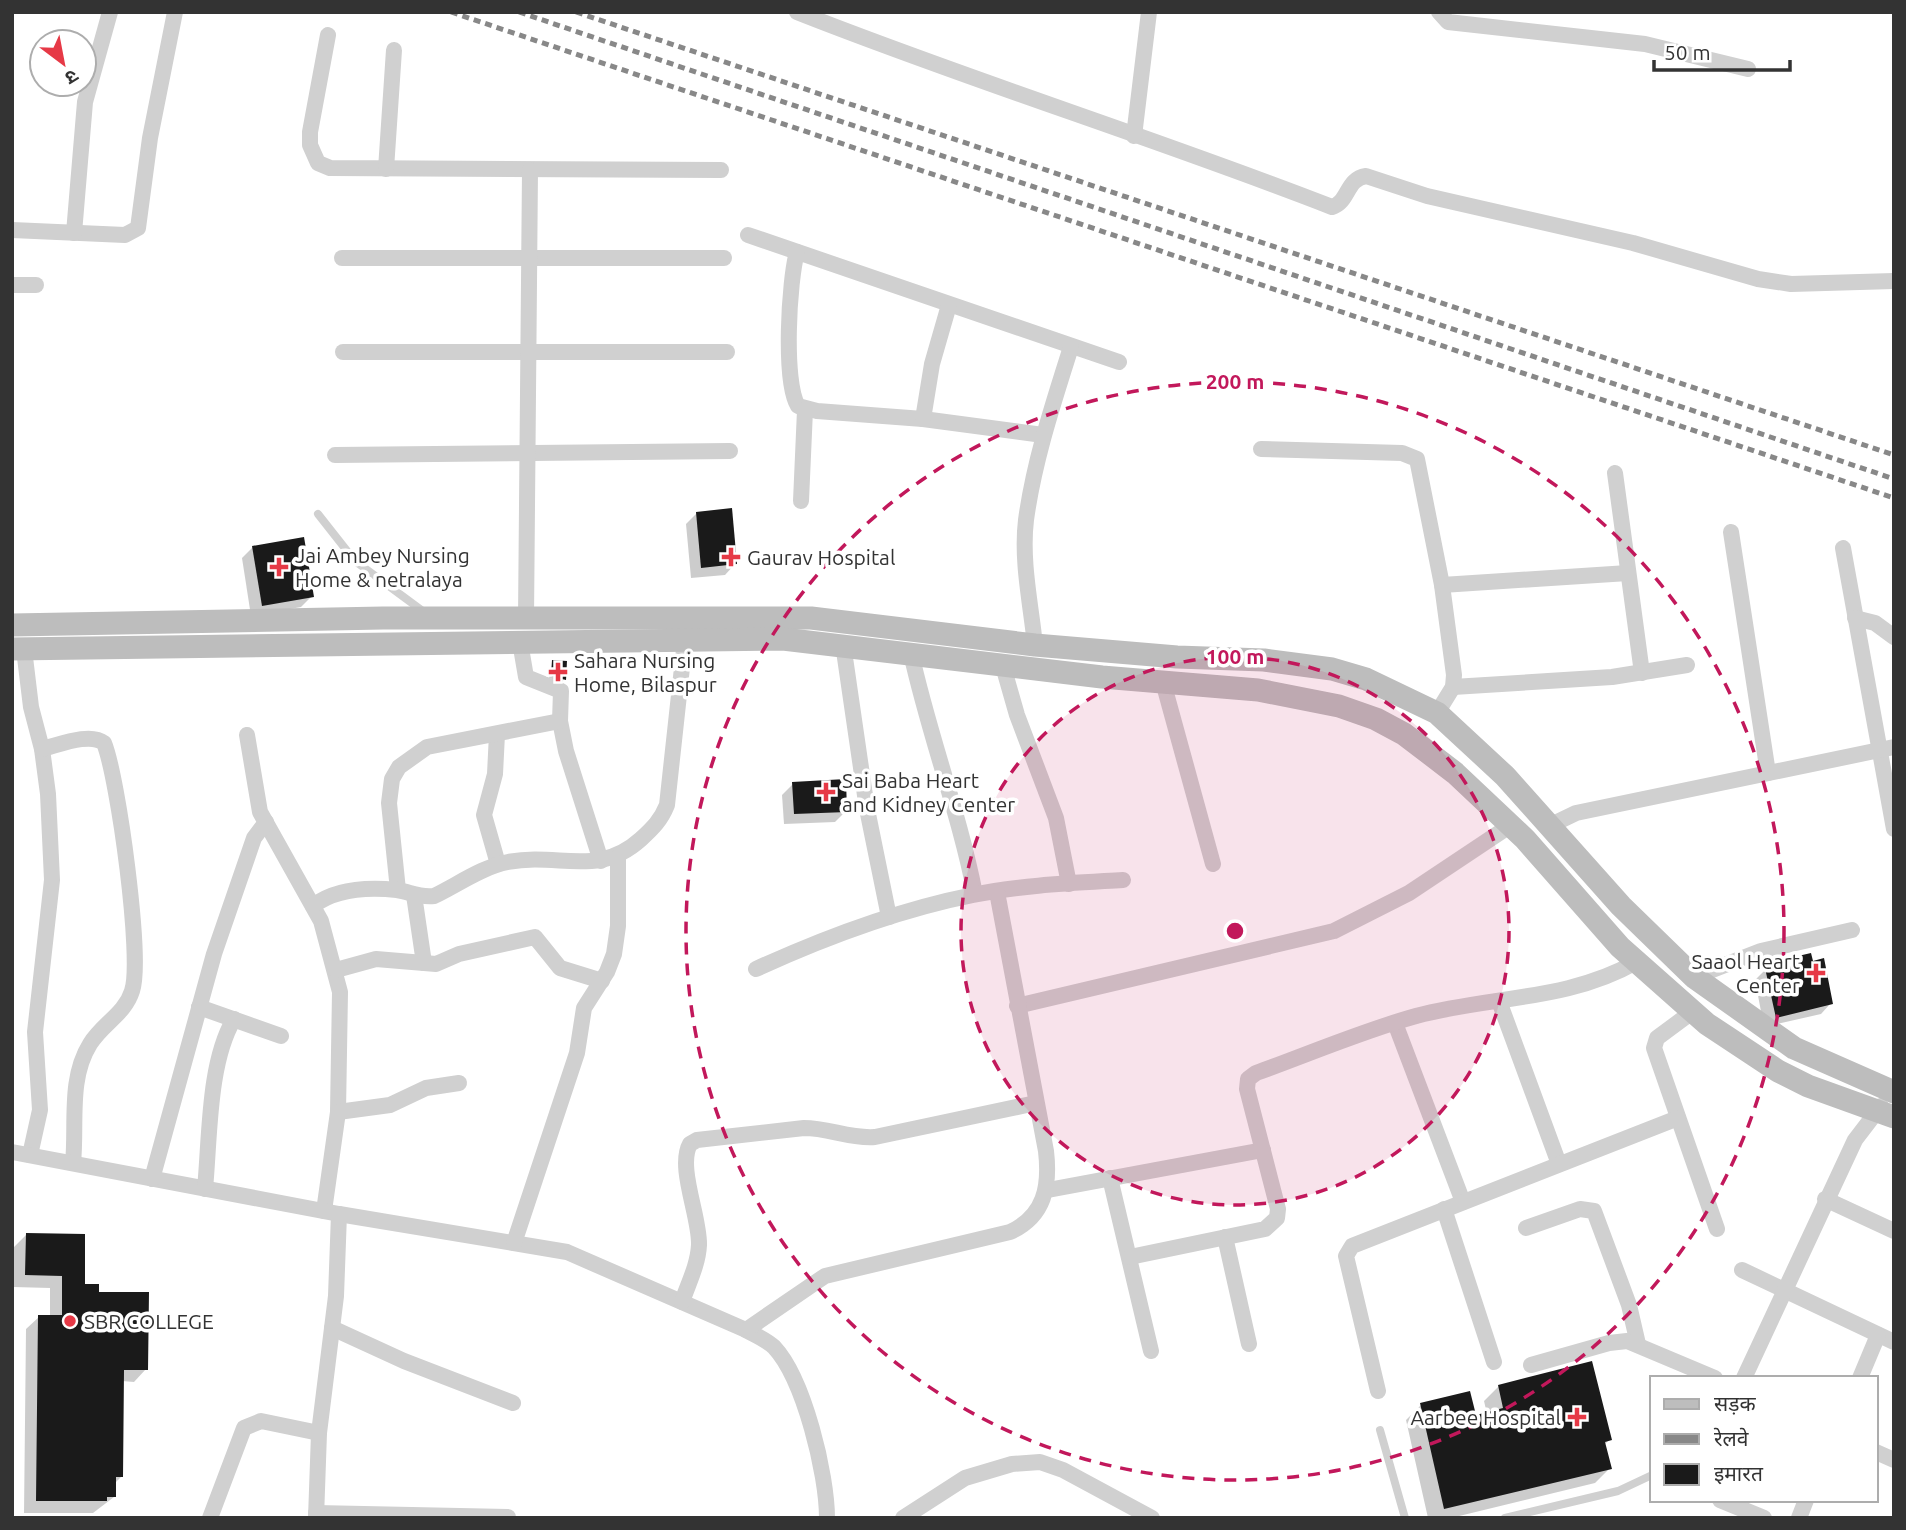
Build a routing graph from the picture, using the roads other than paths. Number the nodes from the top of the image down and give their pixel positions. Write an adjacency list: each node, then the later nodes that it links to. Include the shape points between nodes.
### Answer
1 (110, 12): 14 (street, via 85,102)
2 (175, 12): 14 (street, via 138,228 125,235)
3 (797, 12): 9 (street)
4 (1149, 12): 9 (street)
5 (1439, 12): 8 (street, via 1448,22 1645,44)
6 (328, 35): 10 (street, via 310,132 313,156 330,168)
7 (394, 50): 10 (street)
8 (1748, 69)
9 (1135, 136): 20 (street, via 1332,207 1342,201 1351,183 1366,176 1427,196 1633,243 1758,279 1791,284)
10 (386, 169): 11 (street)
11 (530, 170): 12 (street); 17 (street)
12 (721, 170)
13 (12, 230): 14 (street)
14 (74, 233)
15 (748, 235): 16 (street)
16 (797, 252): 23 (street); 29 (street, via 789,292 791,387 798,406)
17 (529, 257): 18 (street); 19 (street); 27 (street)
18 (342, 258)
19 (724, 258)
20 (1894, 281)
21 (12, 285): 22 (street)
22 (36, 285)
23 (948, 304): 24 (street); 30 (street)
24 (1071, 347): 28 (street); 31 (street)
25 (342, 352): 27 (street)
26 (727, 352): 27 (street)
27 (528, 354): 34 (street)
28 (1119, 362)
29 (805, 410): 30 (street); 37 (street)
30 (923, 419): 31 (street)
31 (1043, 435): 53 (street, via 1026,522)
32 (1261, 449): 42 (street, via 1411,454 1420,465)
33 (730, 450): 34 (street)
34 (527, 453): 35 (street); 44 (street)
35 (335, 454)
36 (1615, 473): 41 (street)
37 (801, 502)
38 (318, 514): 43 (lane, via 355,561)
39 (1731, 532): 67 (street)
40 (1843, 548): 46 (street)
41 (1628, 573): 42 (street); 58 (street)
42 (1442, 585): 60 (street)
43 (432, 618): 44 (main road); 47 (main road)
44 (526, 618): 45 (main road)
45 (555, 618): 51 (main road); 53 (main road, via 811,618)
46 (1855, 618): 48 (street, via 1875,623); 66 (street)
47 (12, 625)
48 (1894, 637)
49 (685, 640): 51 (main road); 52 (main road); 72 (street, via 667,805 654,826)
50 (520, 642): 51 (main road); 54 (main road); 62 (street, via 526,677 561,691)
51 (554, 642)
52 (843, 644): 55 (main road); 82 (street, via 867,809)
53 (1035, 645): 61 (main road, via 1297,662 1366,679)
54 (18, 649): 65 (street)
55 (911, 653): 57 (main road); 80 (street, via 929,730 964,836)
56 (1687, 665): 58 (street)
57 (1003, 666): 59 (main road); 77 (street, via 1056,818)
58 (1643, 673): 60 (street)
59 (1163, 682): 69 (main road, via 1300,696 1376,719 1455,773); 75 (street)
60 (1452, 687): 61 (street)
61 (1437, 713): 70 (main road, via 1505,776)
62 (560, 721): 63 (street); 73 (street)
63 (497, 734): 74 (street, via 495,774 484,815); 78 (street, via 427,747 399,767 392,779 389,803)
64 (247, 735): 68 (street, via 256,799)
65 (42, 749): 105 (street, via 52,894 36,1032 40,1110); 106 (street, via 89,738 104,743 125,850 132,930 134,988 120,1012 90,1044 78,1071)
66 (1886, 749): 67 (street); 71 (street)
67 (1768, 773): 70 (street, via 1576,813)
68 (266, 822): 81 (street); 92 (street, via 244,862)
69 (1511, 825): 84 (main road); 91 (street, via 1409,893 1334,930)
70 (1549, 826): 88 (main road, via 1620,906)
71 (1894, 829)
72 (618, 857): 73 (street); 89 (street, via 618,926 614,954)
73 (601, 861): 74 (street, via 527,859)
74 (498, 864): 78 (street, via 434,896)
75 (1213, 864)
76 (1123, 880): 77 (street)
77 (1069, 884): 79 (street)
78 (406, 892): 81 (street, via 338,892); 85 (street)
79 (997, 892): 80 (street); 91 (street)
80 (975, 894): 82 (street)
81 (313, 906): 87 (street)
82 (889, 917): 86 (street, via 824,938)
83 (1852, 930): 88 (street, via 1761,951)
84 (1636, 962): 90 (street, via 1605,979 1569,990); 93 (main road)
85 (424, 963): 87 (street, via 376,959); 89 (street, via 444,962 459,954 535,937 560,968)
86 (756, 968)
87 (337, 970): 100 (street)
88 (1694, 977): 98 (main road, via 1794,1048)
89 (602, 981): 120 (street, via 582,1015 577,1053)
90 (1499, 1001): 95 (street); 107 (street)
91 (1017, 1006): 99 (street)
92 (199, 1007): 94 (street); 109 (street)
93 (1692, 1012): 101 (main road, via 1778,1071); 102 (street, via 1657,1038 1654,1048)
94 (234, 1019): 96 (street); 110 (street, via 216,1060)
95 (1395, 1023): 103 (street, via 1248,1079); 113 (street)
96 (281, 1035)
97 (460, 1083): 100 (street, via 426,1088 390,1105)
98 (1894, 1093): 101 (street)
99 (1036, 1103): 111 (street); 124 (street, via 875,1137 804,1128 697,1140 690,1144 685,1161 699,1246)
100 (338, 1112): 115 (street)
101 (1885, 1114): 112 (street, via 1855,1140)
102 (1678, 1118): 107 (street); 117 (street)
103 (1262, 1150): 108 (street); 119 (street, via 1277,1218 1265,1229)
104 (12, 1152): 105 (street)
105 (30, 1155): 106 (street)
106 (73, 1163): 109 (street)
107 (1559, 1164): 113 (street)
108 (1110, 1178): 111 (street); 121 (street)
109 (152, 1179): 110 (street)
110 (205, 1189): 115 (street)
111 (1048, 1190): 126 (street, via 1024,1226 825,1276)
112 (1825, 1199): 118 (street); 123 (street)
113 (1463, 1202): 114 (street)
114 (1444, 1209): 132 (street); 137 (street, via 1347,1250)
115 (331, 1213): 120 (street); 125 (street)
116 (1526, 1228): 130 (street, via 1580,1209 1594,1211 1629,1305)
117 (1717, 1229)
118 (1894, 1231)
119 (1225, 1237): 121 (street); 129 (street)
120 (514, 1243): 124 (street, via 567,1252)
121 (1130, 1257): 131 (street)
122 (1742, 1270): 123 (street)
123 (1785, 1290): 127 (street); 135 (street)
124 (682, 1302): 126 (street)
125 (332, 1328): 138 (street); 140 (street)
126 (746, 1330): 148 (street, via 772,1345 797,1387 820,1460)
127 (1878, 1335): 128 (street); 136 (street)
128 (1894, 1342)
129 (1249, 1344)
130 (1638, 1344): 133 (street, via 1609,1343); 134 (street)
131 (1151, 1351)
132 (1494, 1362)
133 (1531, 1365)
134 (1710, 1376)
135 (1745, 1376)
136 (1861, 1376)
137 (1378, 1391)
138 (513, 1404)
139 (1380, 1430): 151 (lane)
140 (319, 1433): 145 (street); 147 (street, via 261,1422 244,1428)
141 (1878, 1453): 142 (street)
142 (1894, 1460)
143 (1650, 1476): 152 (lane, via 1618,1491)
144 (1725, 1502): 153 (street)
145 (316, 1515): 146 (street)
146 (508, 1517)
147 (210, 1518)
148 (827, 1518)
149 (902, 1518): 150 (street, via 965,1478 1012,1464 1040,1462)
150 (1152, 1518)
151 (1405, 1518)
152 (1505, 1518)
153 (1764, 1518)

